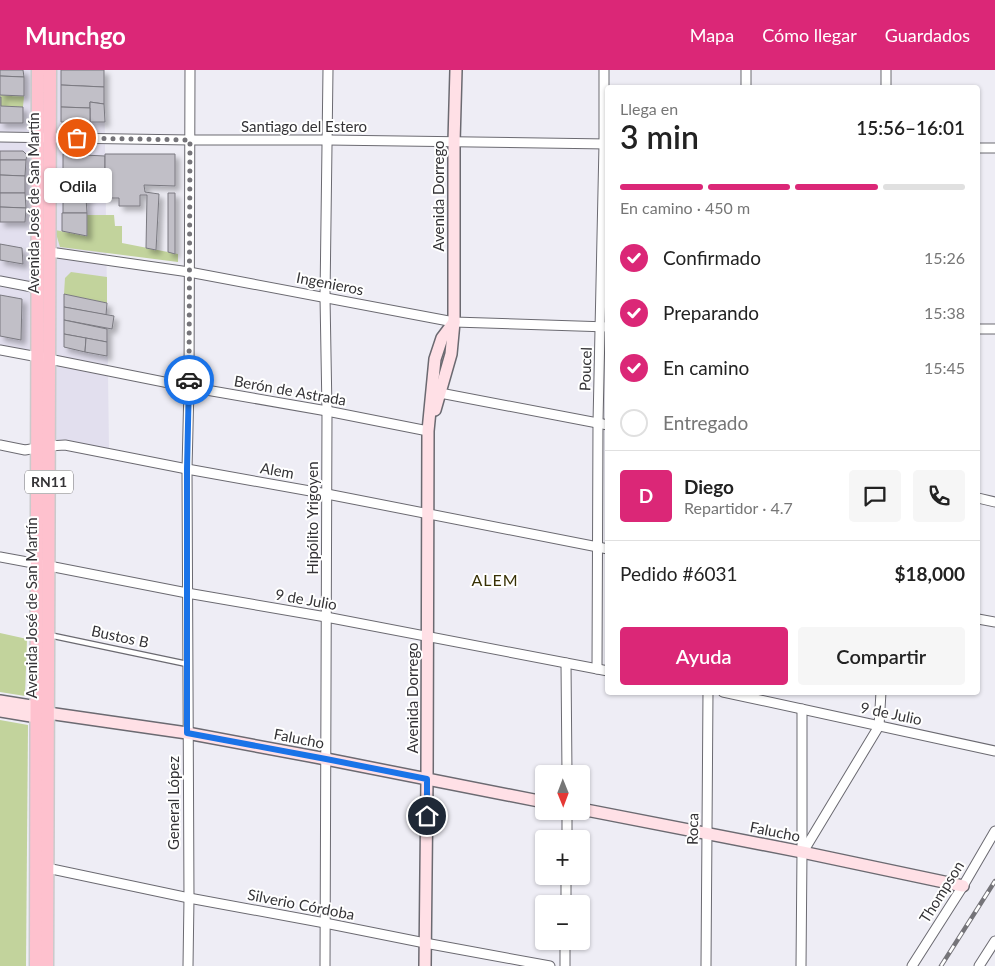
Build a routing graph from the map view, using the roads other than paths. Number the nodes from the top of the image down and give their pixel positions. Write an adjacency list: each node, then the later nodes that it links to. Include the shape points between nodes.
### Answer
1 (38, 70): 13 (main road, Avenida José de San Martín / RN11)
2 (50, 70): 13 (main road, Avenida José de San Martín / RN11)
3 (190, 70): 14 (street, General López)
4 (328, 70): 15 (street, Hipólito Yrigoyen)
5 (456, 70): 16 (main road, Avenida Dorrego)
6 (604, 70): 11 (street, Poucel)
7 (746, 70): 9 (street)
8 (886, 70): 10 (street)
9 (746, 85)
10 (886, 85)
11 (605, 107)
12 (0, 137): 13 (street, Santiago del Estero)
13 (44, 137): 14 (street, Santiago del Estero); 21 (main road, Avenida José de San Martín / RN11); 24 (main road, Avenida José de San Martín / RN11)
14 (190, 140): 15 (street, Santiago del Estero); 22 (street, General López)
15 (328, 140): 16 (street, Santiago del Estero); 25 (street, Hipólito Yrigoyen)
16 (454, 142): 17 (street, Santiago del Estero); 26 (main road, Avenida Dorrego)
17 (605, 144)
18 (980, 148): 19 (street)
19 (995, 148)
20 (605, 236): 27 (street, Poucel)
21 (50, 252): 22 (street, Ingenieros); 31 (main road, Avenida José de San Martín / RN11)
22 (189, 272): 25 (street, Ingenieros); 33 (street, General López)
23 (0, 281): 24 (street)
24 (38, 288): 31 (main road, Avenida José de San Martín / RN11)
25 (325, 297): 26 (street, Ingenieros); 35 (street, Hipólito Yrigoyen)
26 (454, 322): 27 (street, Ingenieros); 32 (main road, Avenida Dorrego, via 442,338); 34 (main road, Avenida Dorrego, via 451,354)
27 (604, 327): 36 (street, Poucel)
28 (980, 329): 29 (street)
29 (995, 329)
30 (0, 350): 31 (street, Berón de Astrada)
31 (43, 358): 33 (street, Berón de Astrada); 39 (main road, Avenida José de San Martín / RN11)
32 (434, 373): 34 (street); 37 (main road, Avenida Dorrego)
33 (189, 387): 35 (street, Berón de Astrada); 40 (street, General López)
34 (440, 393): 36 (street); 37 (main road, Avenida Dorrego)
35 (327, 411): 37 (street, Berón de Astrada); 41 (street, Hipólito Yrigoyen)
36 (603, 424): 45 (street, Poucel)
37 (428, 431): 44 (main road, Avenida Dorrego)
38 (0, 445): 39 (street, Alem, via 25,450)
39 (43, 447): 40 (street, Alem, via 65,445); 48 (main road, Avenida José de San Martín / RN11)
40 (187, 469): 41 (street, Alem); 49 (street, General López)
41 (327, 494): 44 (street, Alem); 50 (street, Hipólito Yrigoyen)
42 (980, 498): 43 (street)
43 (995, 502)
44 (428, 514): 45 (street, Alem); 54 (main road, Avenida Dorrego)
45 (598, 547): 46 (street, Alem); 57 (street, Poucel)
46 (605, 548)
47 (0, 557): 48 (street, 9 de Julio)
48 (43, 565): 49 (street, 9 de Julio); 53 (main road, Avenida José de San Martín / RN11); 65 (main road, Avenida José de San Martín / RN11)
49 (187, 593): 50 (street, 9 de Julio); 56 (street, General López)
50 (326, 617): 54 (street, 9 de Julio); 69 (street, Hipólito Yrigoyen)
51 (980, 619): 52 (street)
52 (995, 622)
53 (48, 635): 56 (lane, Bustos B); 65 (main road, Avenida José de San Martín / RN11)
54 (428, 637): 55 (street, 9 de Julio); 71 (main road, Avenida Dorrego)
55 (566, 663): 57 (street, 9 de Julio); 70 (street)
56 (187, 664): 67 (street, General López)
57 (597, 669): 58 (street, 9 de Julio)
58 (605, 670)
59 (708, 695): 75 (street, Roca)
60 (742, 695): 63 (street, 9 de Julio)
61 (881, 695): 66 (street)
62 (0, 701): 65 (main road, Falucho)
63 (802, 709): 66 (street, 9 de Julio); 76 (street)
64 (0, 711): 65 (main road, Falucho)
65 (41, 712): 67 (main road, Falucho); 77 (main road, Avenida José de San Martín / RN11); 84 (main road, Avenida José de San Martín / RN11)
66 (879, 726): 68 (street, 9 de Julio); 76 (street)
67 (187, 733): 69 (main road, Falucho); 79 (street, General López)
68 (995, 751)
69 (326, 759): 71 (main road, Falucho); 80 (street, Hipólito Yrigoyen)
70 (567, 765)
71 (427, 779): 72 (main road, Falucho); 82 (main road, Avenida Dorrego)
72 (535, 800)
73 (590, 811): 75 (main road, Falucho)
74 (995, 832): 78 (street, Thompson)
75 (707, 834): 76 (main road, Falucho); 91 (street, Roca)
76 (802, 852): 78 (main road, Falucho); 92 (street)
77 (47, 868): 79 (street, Silverio Córdoba); 85 (main road, Avenida José de San Martín / RN11)
78 (963, 886): 93 (street, Thompson)
79 (189, 898): 80 (street, Silverio Córdoba); 86 (street, General López)
80 (326, 923): 82 (street, Silverio Córdoba); 87 (street, Hipólito Yrigoyen)
81 (995, 941): 94 (street)
82 (425, 943): 88 (main road, Avenida Dorrego); 89 (street, Silverio Córdoba)
83 (566, 950): 90 (street)
84 (36, 966)
85 (47, 966)
86 (188, 966)
87 (325, 966)
88 (425, 966)
89 (550, 966)
90 (565, 966)
91 (706, 966)
92 (801, 966)
93 (912, 966)
94 (979, 966)

